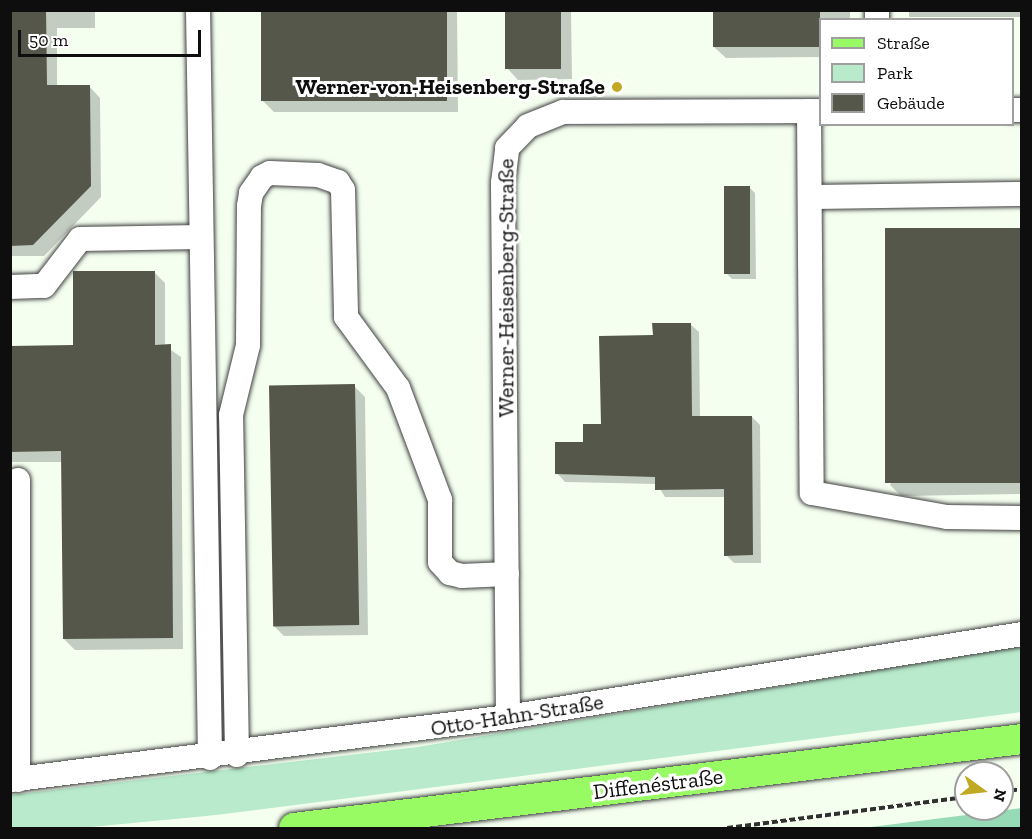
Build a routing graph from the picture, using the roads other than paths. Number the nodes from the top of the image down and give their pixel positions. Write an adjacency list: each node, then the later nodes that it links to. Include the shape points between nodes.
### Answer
1 (198, 10): 5 (street)
2 (815, 111): 4 (street); 9 (street, Werner-Heisenberg-Straße, via 563,112 528,126 507,148 503,183)
3 (1022, 194): 4 (street)
4 (810, 197): 8 (street, via 812,493 947,517)
5 (201, 237): 6 (street, via 80,239 44,286); 14 (street)
6 (10, 287)
7 (18, 480): 15 (street)
8 (1022, 518)
9 (507, 574): 11 (street, Werner-Heisenberg-Straße); 13 (street, via 462,576 450,573 440,562 440,500 398,388 346,317 343,190 338,182 318,175 270,173 262,177 251,193 249,206 248,345 231,415)
10 (1022, 634): 11 (street, Otto-Hahn-Straße)
11 (508, 717): 13 (street, Otto-Hahn-Straße)
12 (1022, 739): 16 (main road, Diffenéstraße)
13 (237, 754): 14 (street, Otto-Hahn-Straße)
14 (210, 758): 15 (street, Otto-Hahn-Straße)
15 (14, 780)
16 (294, 828)

